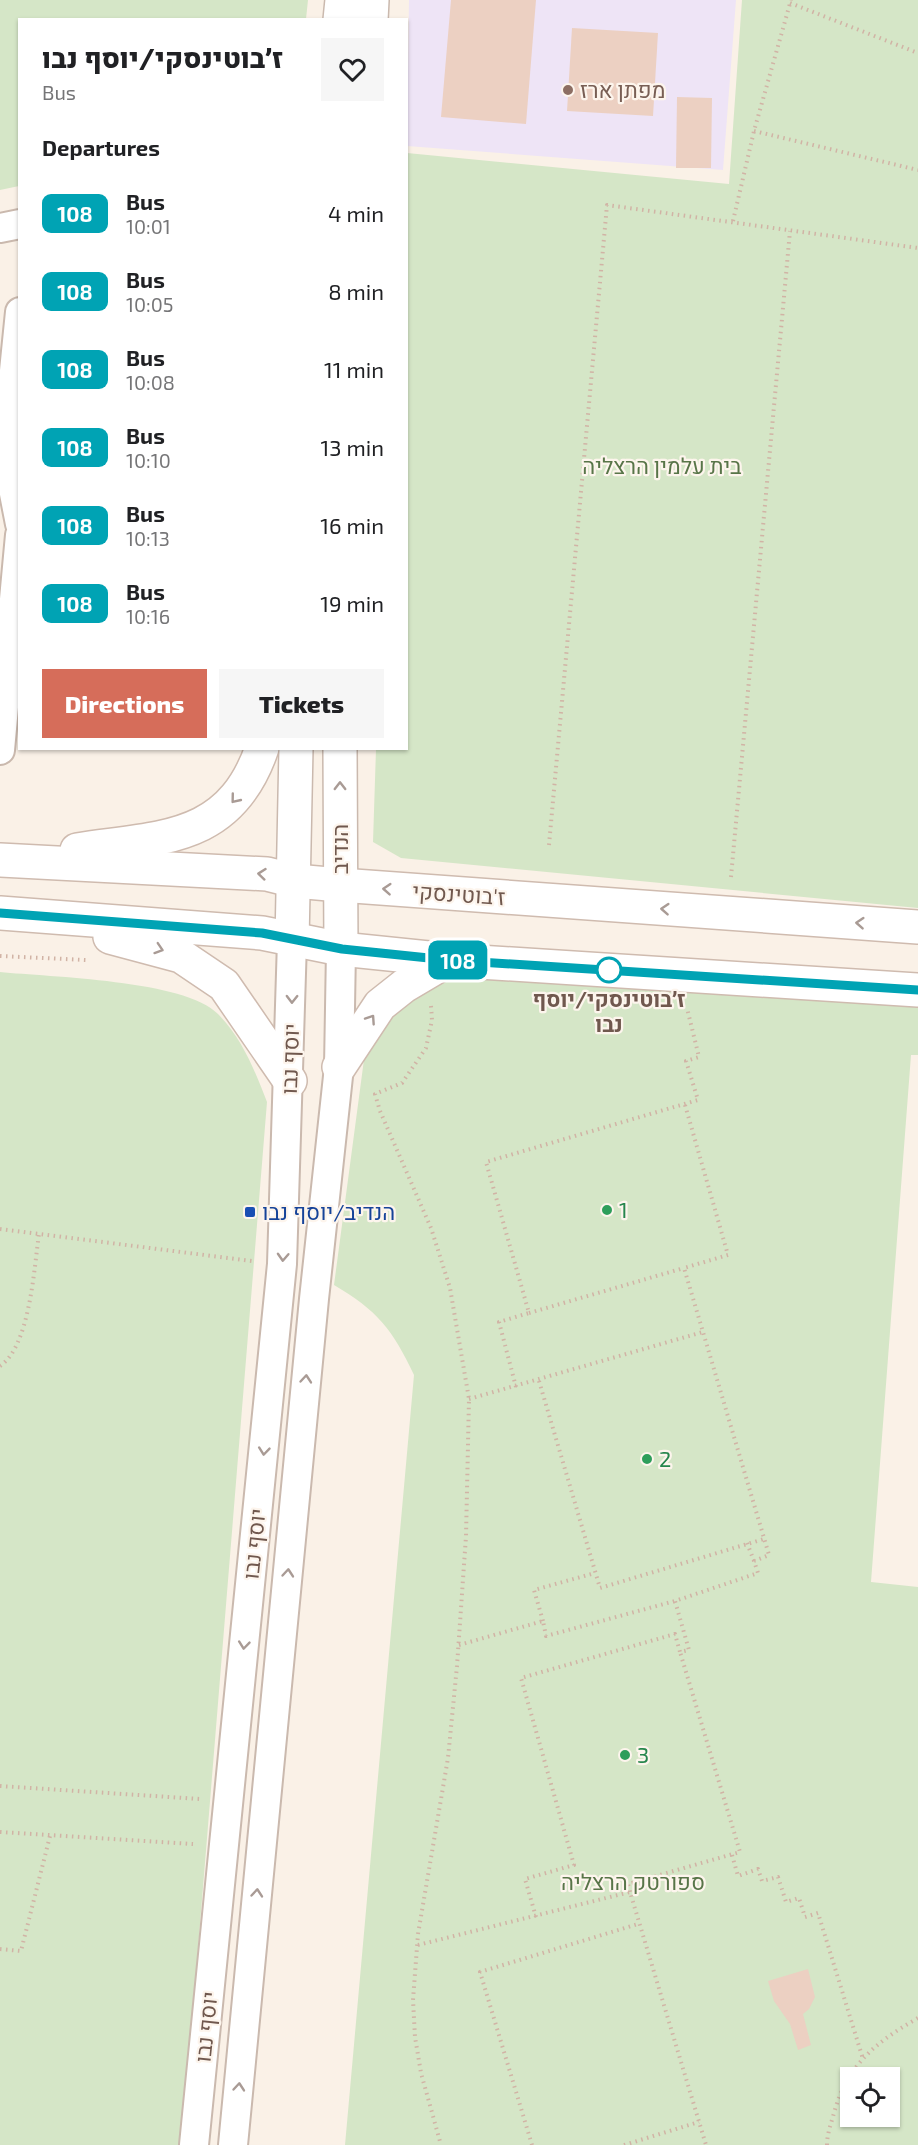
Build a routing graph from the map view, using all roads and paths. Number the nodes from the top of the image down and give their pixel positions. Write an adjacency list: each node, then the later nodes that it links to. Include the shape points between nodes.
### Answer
1 (342, 0): 4 (main road)
2 (372, 0): 5 (main road)
3 (791, 1): 6 (path); 7 (path)
4 (340, 18)
5 (371, 18)
6 (918, 53)
7 (754, 131): 8 (path); 9 (path)
8 (918, 170)
9 (733, 221): 12 (path); 21 (path, via 607,205)
10 (18, 224): 11 (street)
11 (0, 228)
12 (790, 231): 13 (path); 23 (path)
13 (918, 248)
14 (18, 332): 15 (street, via 9,420 11,478)
15 (18, 514)
16 (18, 556): 17 (street)
17 (0, 750)
18 (261, 750): 22 (main road, one-way to 22, via 253,777 229,807 206,825 154,838)
19 (296, 750): 24 (main road, הנדיב)
20 (340, 750): 25 (main road, הנדיב, one-way to 20)
21 (549, 845)
22 (1, 860): 24 (main road, ז'בוטינסקי, one-way to 22, via 267,874)
23 (730, 877)
24 (295, 881): 25 (main road, ז'בוטינסקי); 28 (main road, הנדיב)
25 (340, 885): 27 (main road, ז'בוטינסקי, one-way to 25); 29 (main road, הנדיב)
26 (0, 913): 28 (main road, via 262,933); 37 (main road, one-way to 37, via 181,956 224,985)
27 (918, 927)
28 (292, 940): 29 (main road); 37 (street, יוסף נבו, one-way to 37)
29 (342, 949): 31 (main road); 36 (street, יוסף נבו)
30 (0, 956): 32 (path)
31 (448, 960): 33 (main road); 36 (main road, one-way to 31, via 380,1005)
32 (90, 961)
33 (918, 990)
34 (431, 996): 48 (path, via 432,1020 426,1048 402,1083 375,1094 431,1228 450,1288)
35 (686, 1001): 38 (path, via 699,1057 686,1061 698,1101)
36 (339, 1067): 72 (street, יוסף נבו, one-way to 36)
37 (290, 1081): 41 (street, יוסף נבו, one-way to 41)
38 (685, 1105): 42 (path, via 728,1256); 43 (path, via 486,1162)
39 (0, 1229): 40 (path)
40 (39, 1234): 41 (path); 45 (path, via 24,1327 6,1362)
41 (282, 1264): 58 (street, יוסף נבו, one-way to 58)
42 (684, 1268): 43 (path); 44 (path)
43 (529, 1313): 47 (path, via 499,1322)
44 (703, 1332): 46 (path); 49 (path)
45 (0, 1366)
46 (538, 1380): 47 (path); 52 (path)
47 (516, 1387): 48 (path)
48 (469, 1400): 55 (path)
49 (764, 1539): 50 (path); 51 (path, via 769,1556)
50 (747, 1543): 51 (path); 52 (path, via 600,1588)
51 (754, 1561): 53 (path, via 758,1573)
52 (595, 1573): 54 (path, via 534,1590)
53 (675, 1601): 54 (path, via 546,1636); 56 (path, via 688,1650)
54 (543, 1621): 55 (path)
55 (459, 1645): 66 (path, via 448,1758)
56 (680, 1652): 62 (path, via 740,1852); 64 (path, via 675,1634 521,1678 574,1865 525,1879)
57 (0, 1786): 58 (path)
58 (229, 1801): 61 (street, יוסף נבו)
59 (0, 1832): 60 (path)
60 (50, 1836): 61 (path); 67 (path, via 21,1951)
61 (224, 1845): 71 (street, יוסף נבו)
62 (732, 1855): 63 (path, via 628,1884); 69 (path, via 738,1876 758,1869 762,1881 778,1877 786,1902 799,1898 805,1917 818,1913)
63 (630, 1892): 64 (path); 65 (path)
64 (536, 1917): 66 (path)
65 (638, 1924): 70 (path); 74 (path, via 480,1972)
66 (418, 1945): 73 (path, via 413,2000 415,2037)
67 (0, 1949)
68 (918, 2018): 69 (path, via 885,2036)
69 (863, 2059): 77 (path, via 852,2069 839,2093)
70 (699, 2122): 75 (path); 76 (path)
71 (194, 2145)
72 (233, 2145)
73 (441, 2145)
74 (532, 2145)
75 (624, 2145)
76 (706, 2145)
77 (827, 2145)

